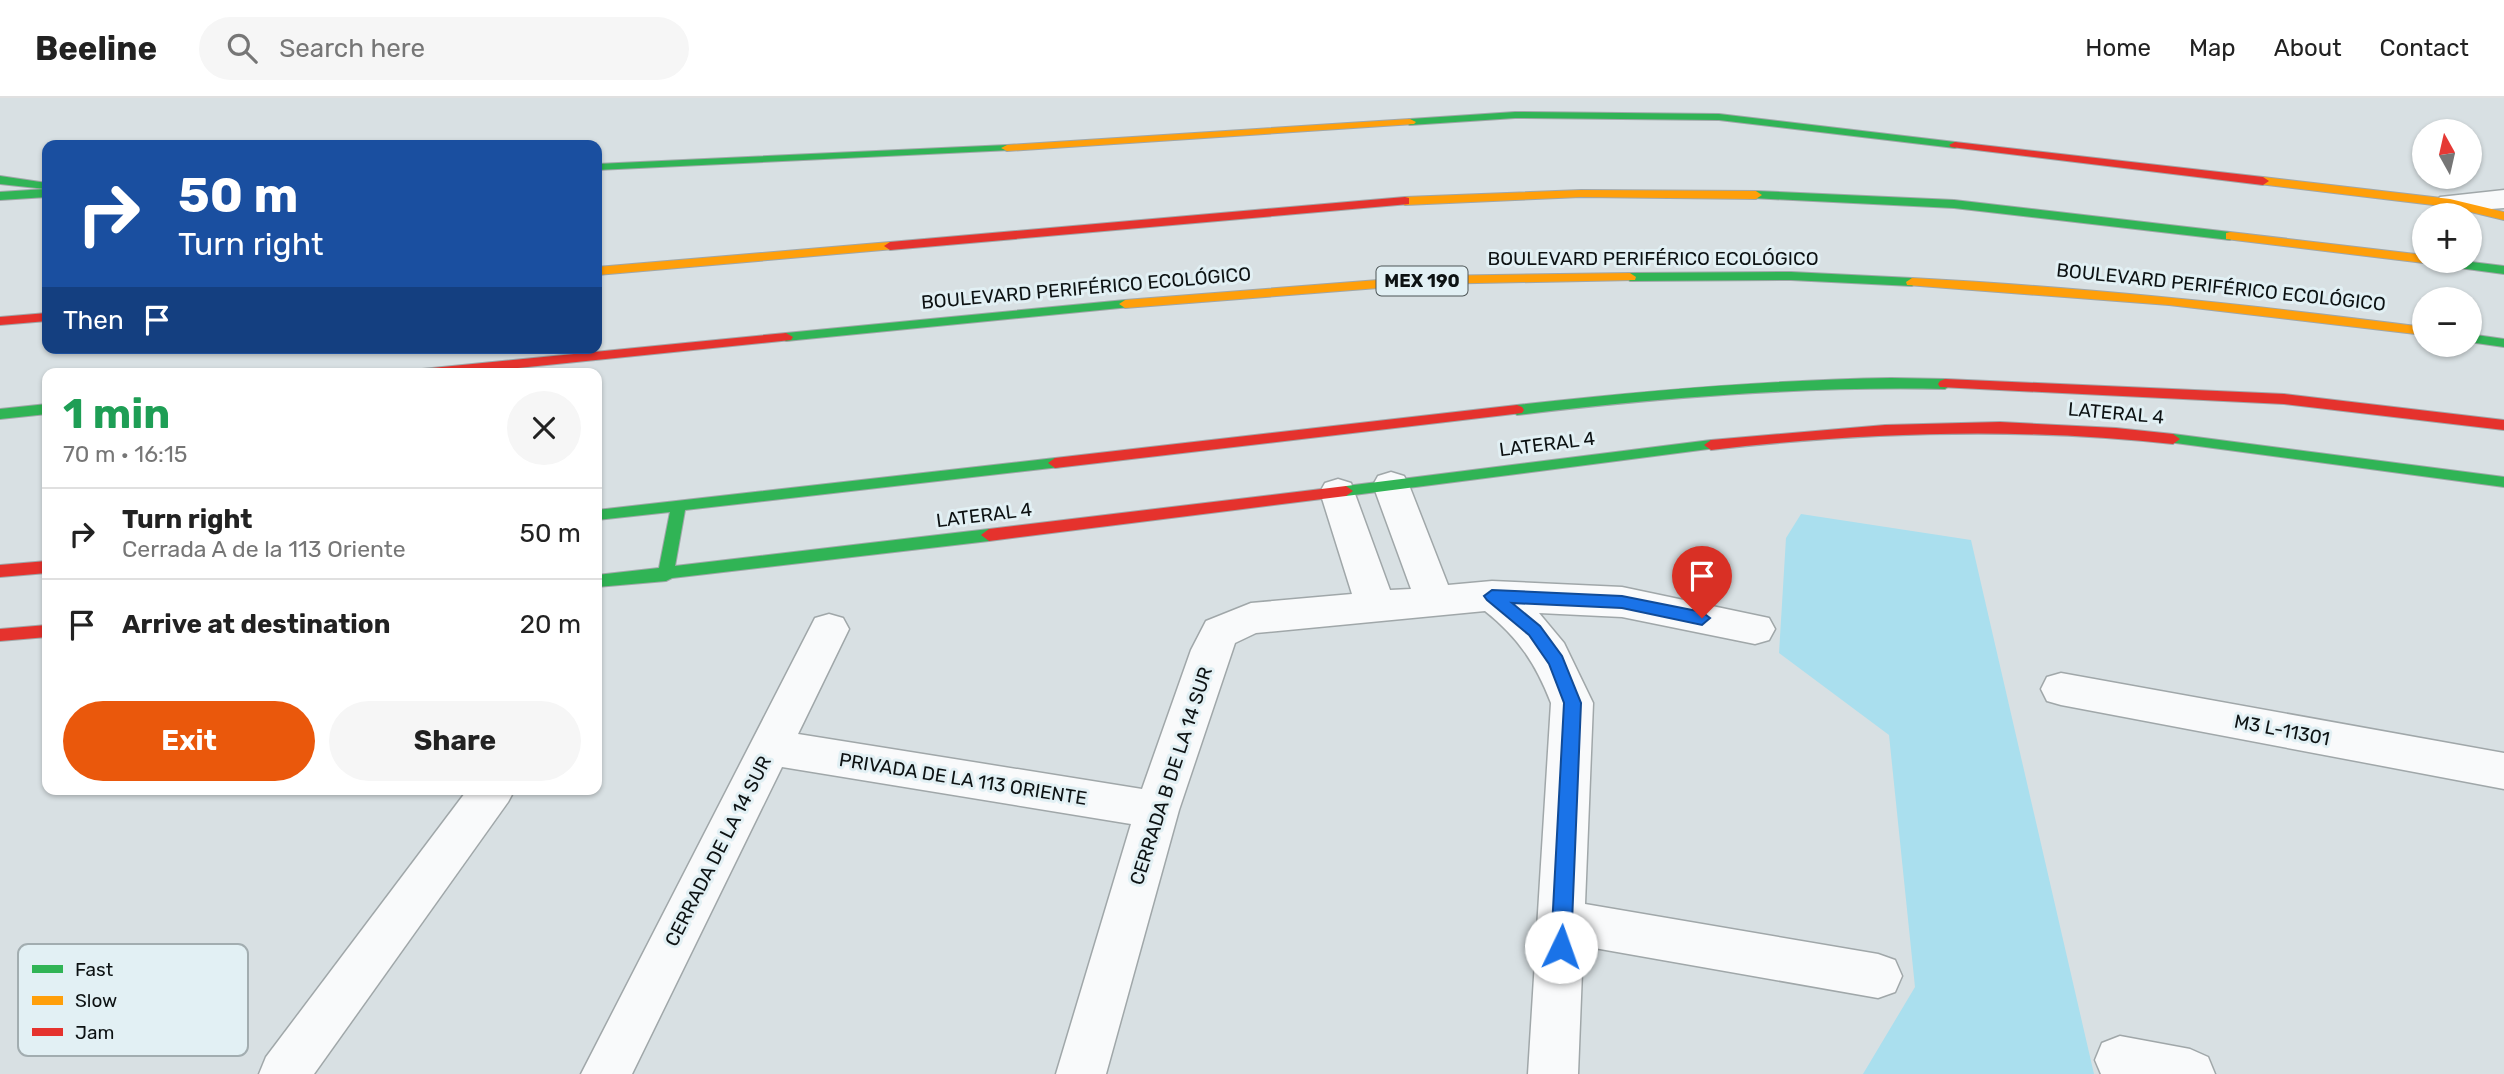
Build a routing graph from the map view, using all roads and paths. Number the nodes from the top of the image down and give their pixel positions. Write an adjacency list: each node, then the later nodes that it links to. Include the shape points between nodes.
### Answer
1 (602, 167): 7 (main road, via 1027,147 1515,115 1719,117)
2 (0, 180): 3 (main road)
3 (42, 185)
4 (42, 193): 5 (main road)
5 (0, 196)
6 (2504, 198): 7 (street)
7 (2450, 202): 8 (main road)
8 (2504, 216)
9 (2412, 258): 12 (main road, via 1954,204 1629,192 1450,197)
10 (2482, 267): 11 (main road)
11 (2504, 270)
12 (602, 271)
13 (42, 317): 14 (main road)
14 (0, 321)
15 (2412, 329): 18 (main road, BOULEVARD PERIFÉRICO ECOLÓGICO / MEX 190, via 2038,288 1791,276 1507,278 1134,303)
16 (2482, 340): 17 (main road)
17 (2504, 343)
18 (473, 368)
19 (42, 410): 20 (main road)
20 (0, 414)
21 (2504, 425): 27 (main road, via 2284,399 2052,388 1890,382 1705,390)
22 (2444, 473): 23 (main road, LATERAL 4); 24 (main road, LATERAL 4, via 2110,431 1904,428 1746,441); 26 (main road)
23 (2504, 482)
24 (1391, 485): 25 (main road, LATERAL 4); 34 (street)
25 (1338, 492): 31 (main road, LATERAL 4); 35 (street)
26 (2488, 496)
27 (678, 507): 28 (main road); 31 (main road)
28 (602, 514)
29 (42, 567): 30 (main road)
30 (0, 571)
31 (666, 575): 32 (main road, LATERAL 4)
32 (602, 581)
33 (1492, 596): 34 (street, CERRADA B DE LA 14 SUR); 37 (street, CERRADA B DE LA 14 SUR, via 1622,602); 45 (street, via 1534,631 1556,661 1572,703)
34 (1435, 601): 35 (street, CERRADA B DE LA 14 SUR)
35 (1376, 607): 44 (street, CERRADA B DE LA 14 SUR, via 1251,618 1220,632)
36 (829, 629): 41 (street, CERRADA DE LA 14 SUR)
37 (1755, 629)
38 (42, 631): 39 (main road)
39 (0, 635)
40 (2061, 689): 42 (street, M3 L-11301)
41 (770, 747): 44 (street, PRIVADA DE LA 113 ORIENTE); 49 (street, CERRADA DE LA 14 SUR)
42 (2504, 771)
43 (489, 795): 48 (street)
44 (1157, 810): 50 (street, CERRADA B DE LA 14 SUR)
45 (1563, 921): 46 (street); 51 (street)
46 (1878, 976)
47 (2120, 1060): 52 (street)
48 (284, 1074)
49 (606, 1074)
50 (1081, 1074)
51 (1553, 1074)
52 (2190, 1074)

